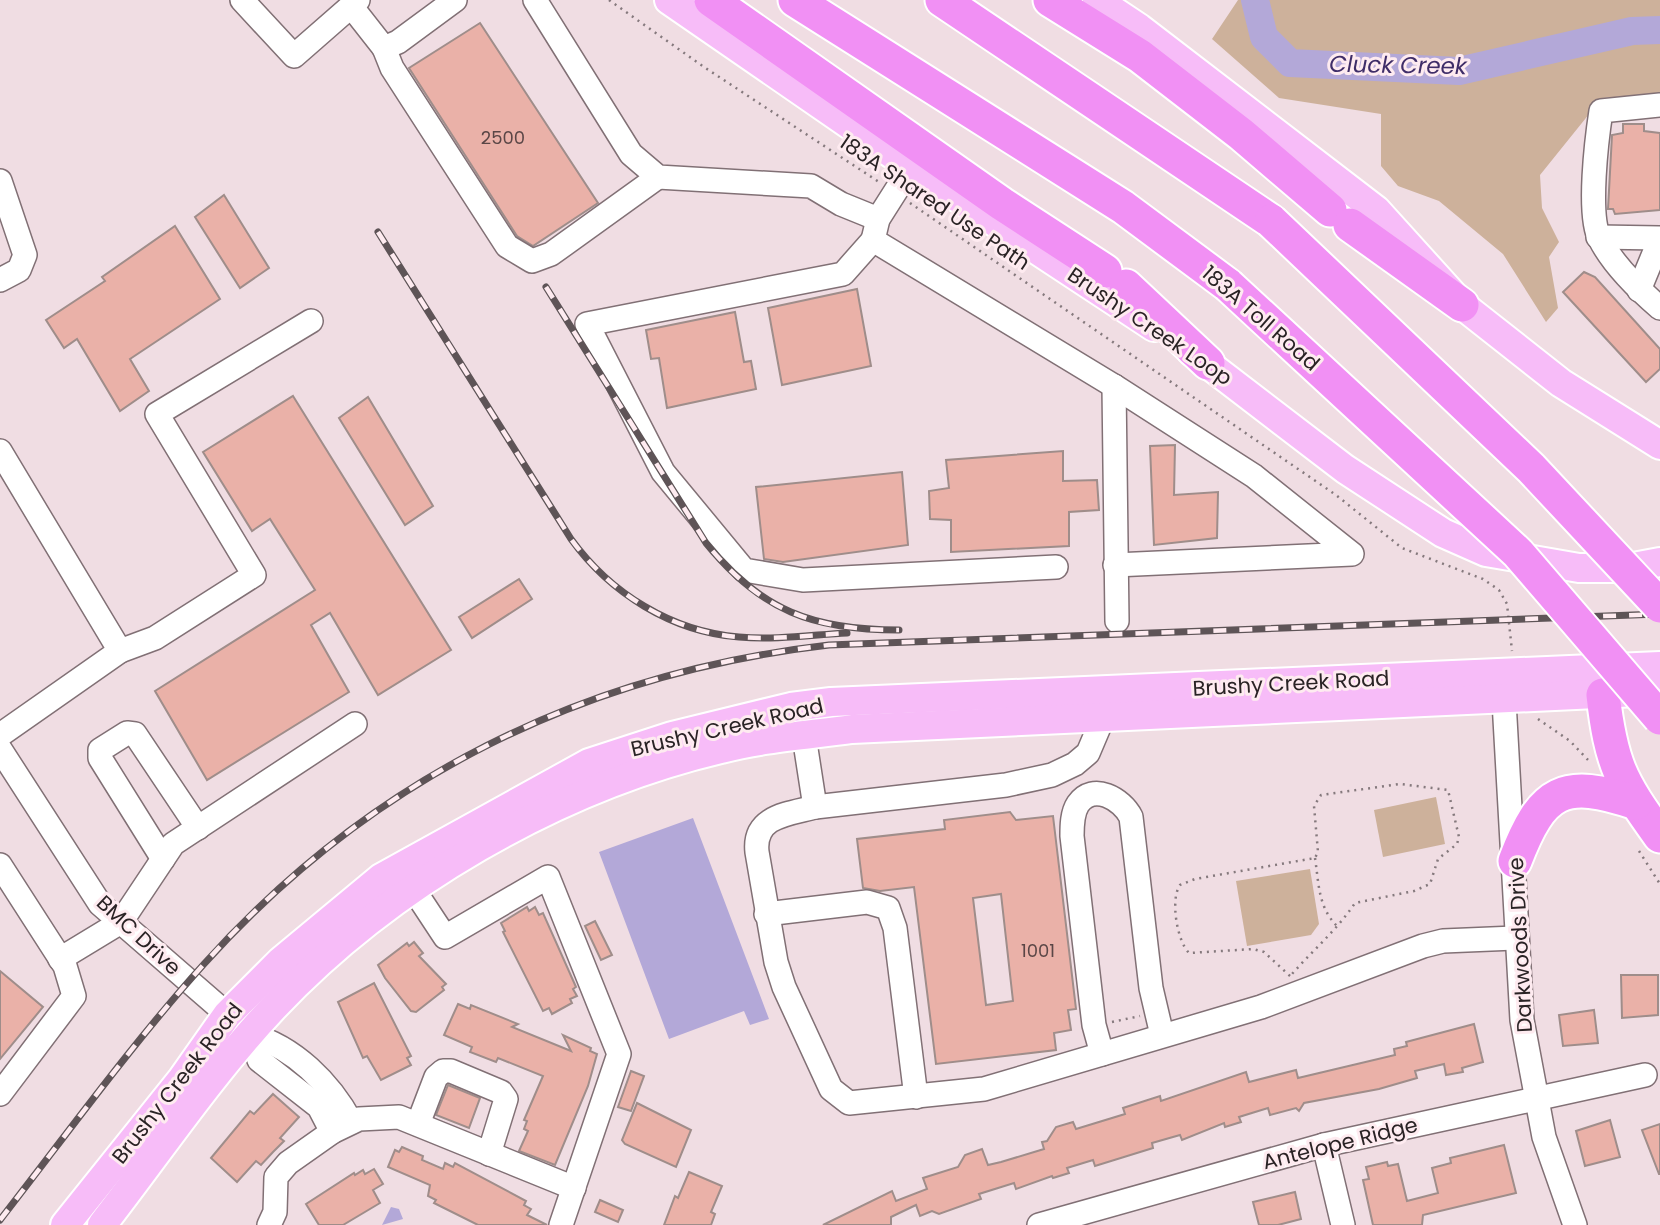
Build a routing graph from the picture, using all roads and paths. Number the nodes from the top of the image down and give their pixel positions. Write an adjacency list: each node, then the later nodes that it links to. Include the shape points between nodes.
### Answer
1 (242, 0): 11 (street, via 294,55)
2 (455, 0): 12 (street)
3 (535, 0): 15 (street, via 631,154)
4 (609, 0): 17 (path, 183A Shared Use Path)
5 (669, 0): 14 (main road, Brushy Creek Loop)
6 (711, 0): 26 (highway, via 1116,279)
7 (795, 0): 45 (highway, 183A Toll Road, bridge, via 1122,207 1228,285 1518,553)
8 (942, 0): 33 (highway, bridge, via 1271,221 1531,468)
9 (1050, 0): 23 (highway, via 1140,57 1340,218)
10 (1097, 0): 23 (main road, via 1376,210)
11 (355, 3): 12 (street)
12 (384, 48): 15 (street, via 392,68 507,246 532,261 551,254)
13 (1660, 105): 19 (street, via 1601,110 1593,167)
14 (911, 167): 17 (street); 26 (main road, Brushy Creek Loop)
15 (658, 177): 18 (street, via 810,186)
16 (0, 181): 21 (street, via 25,255 19,270)
17 (895, 193): 18 (street); 36 (path, 183A Shared Use Path, via 1314,480 1402,548 1483,579 1499,590 1507,604)
18 (876, 230): 27 (street); 32 (street, via 844,274 587,324 663,472 744,570 803,580)
19 (1598, 237): 20 (street); 22 (street)
20 (1660, 238): 22 (street)
21 (0, 280)
22 (1639, 290): 24 (street)
23 (1462, 305): 28 (main road, via 1561,383)
24 (1660, 308)
25 (311, 321): 35 (street, via 157,414 254,575 155,638)
26 (1209, 363): 30 (main road, Brushy Creek Loop, via 1345,469 1443,533 1486,552 1579,568 1628,568)
27 (1114, 386): 31 (street); 31 (street, via 1254,476 1352,554)
28 (1660, 444)
29 (0, 451): 35 (street)
30 (1660, 562)
31 (1115, 565): 34 (street)
32 (1056, 567)
33 (1660, 606)
34 (1117, 621)
35 (120, 651): 48 (street)
36 (1515, 662)
37 (1660, 666): 38 (main road, Brushy Creek Road)
38 (1463, 674): 40 (main road, Brushy Creek Road); 43 (main road, via 1487,685)
39 (1660, 677): 41 (main road)
40 (1251, 685): 49 (main road, via 1206,703 832,717 815,720); 68 (main road, Brushy Creek Road, via 831,702 672,736 589,763 381,878 281,961)
41 (1603, 688): 42 (main road, Brushy Creek Road); 43 (main road, Brushy Creek Road); 52 (highway, via 1616,769)
42 (1660, 691)
43 (1504, 701): 46 (main road, Brushy Creek Road); 58 (street, Darkwoods Drive)
44 (1533, 715): 51 (path, via 1576,746)
45 (1660, 718)
46 (1102, 720): 49 (main road, Brushy Creek Road, via 852,729); 53 (street, via 1088,753 1052,775 1015,784)
47 (355, 724): 54 (street)
48 (0, 736)
49 (804, 736): 53 (street); 60 (main road, Brushy Creek Road, via 722,748 624,776 508,830)
50 (0, 749): 62 (street, BMC Drive, via 100,904)
51 (1595, 769)
52 (1636, 803): 55 (highway); 58 (highway, via 1595,790 1556,796 1539,810)
53 (815, 807): 61 (street, via 771,818 762,826 756,844)
54 (198, 828): 57 (street, via 173,844); 57 (street, via 135,734 127,733 100,750 100,758)
55 (1660, 836)
56 (1315, 858): 63 (path, via 1322,904 1326,916); 63 (path, via 1314,806 1321,795 1400,784 1442,787 1452,796 1459,837 1438,859 1430,884 1355,903); 66 (path, via 1195,878 1176,891 1182,946 1189,953 1253,949 1264,952)
57 (163, 859): 62 (street)
58 (1515, 861): 64 (street, Darkwoods Drive)
59 (0, 865): 65 (street)
60 (414, 890): 71 (main road, Brushy Creek Road, via 307,975); 82 (street, via 445,937 548,877 619,1054)
61 (766, 914): 76 (street, via 784,988 836,1095 849,1103); 76 (street, via 867,902 888,908 895,928)
62 (121, 922): 65 (street); 68 (street, BMC Drive)
63 (1338, 927): 66 (path)
64 (1515, 938): 72 (street, via 1423,946 1261,1007); 77 (street, Darkwoods Drive, via 1522,1020)
65 (60, 959): 75 (street, via 74,996)
66 (1290, 976): 67 (path)
67 (1284, 983)
68 (227, 1015): 71 (street, BMC Drive); 84 (main road, Brushy Creek Road)
69 (1143, 1016): 70 (path)
70 (1106, 1024)
71 (251, 1035): 79 (street, via 259,1060); 85 (main road, Brushy Creek Road)
72 (1162, 1035): 73 (street); 73 (street, via 1125,805 1098,793 1084,797 1076,806 1072,836 1094,1025)
73 (1102, 1054): 76 (street, via 984,1089)
74 (1645, 1075): 77 (street, Antelope Ridge)
75 (0, 1094)
76 (916, 1097)
77 (1536, 1098): 80 (street, Antelope Ridge); 89 (street, Darkwoods Drive, via 1544,1137)
78 (418, 1125): 79 (street, via 399,1117 359,1119); 81 (street); 81 (street, via 436,1077 443,1070 451,1071 501,1092 506,1099)
79 (342, 1127): 86 (street, via 288,1163 276,1177)
80 (1324, 1145): 83 (street, Antelope Ridge); 88 (street)
81 (489, 1154): 82 (street)
82 (574, 1188): 87 (street)
83 (1054, 1223)
84 (65, 1225)
85 (102, 1225)
86 (270, 1225)
87 (561, 1225)
88 (1343, 1225)
89 (1575, 1225)

